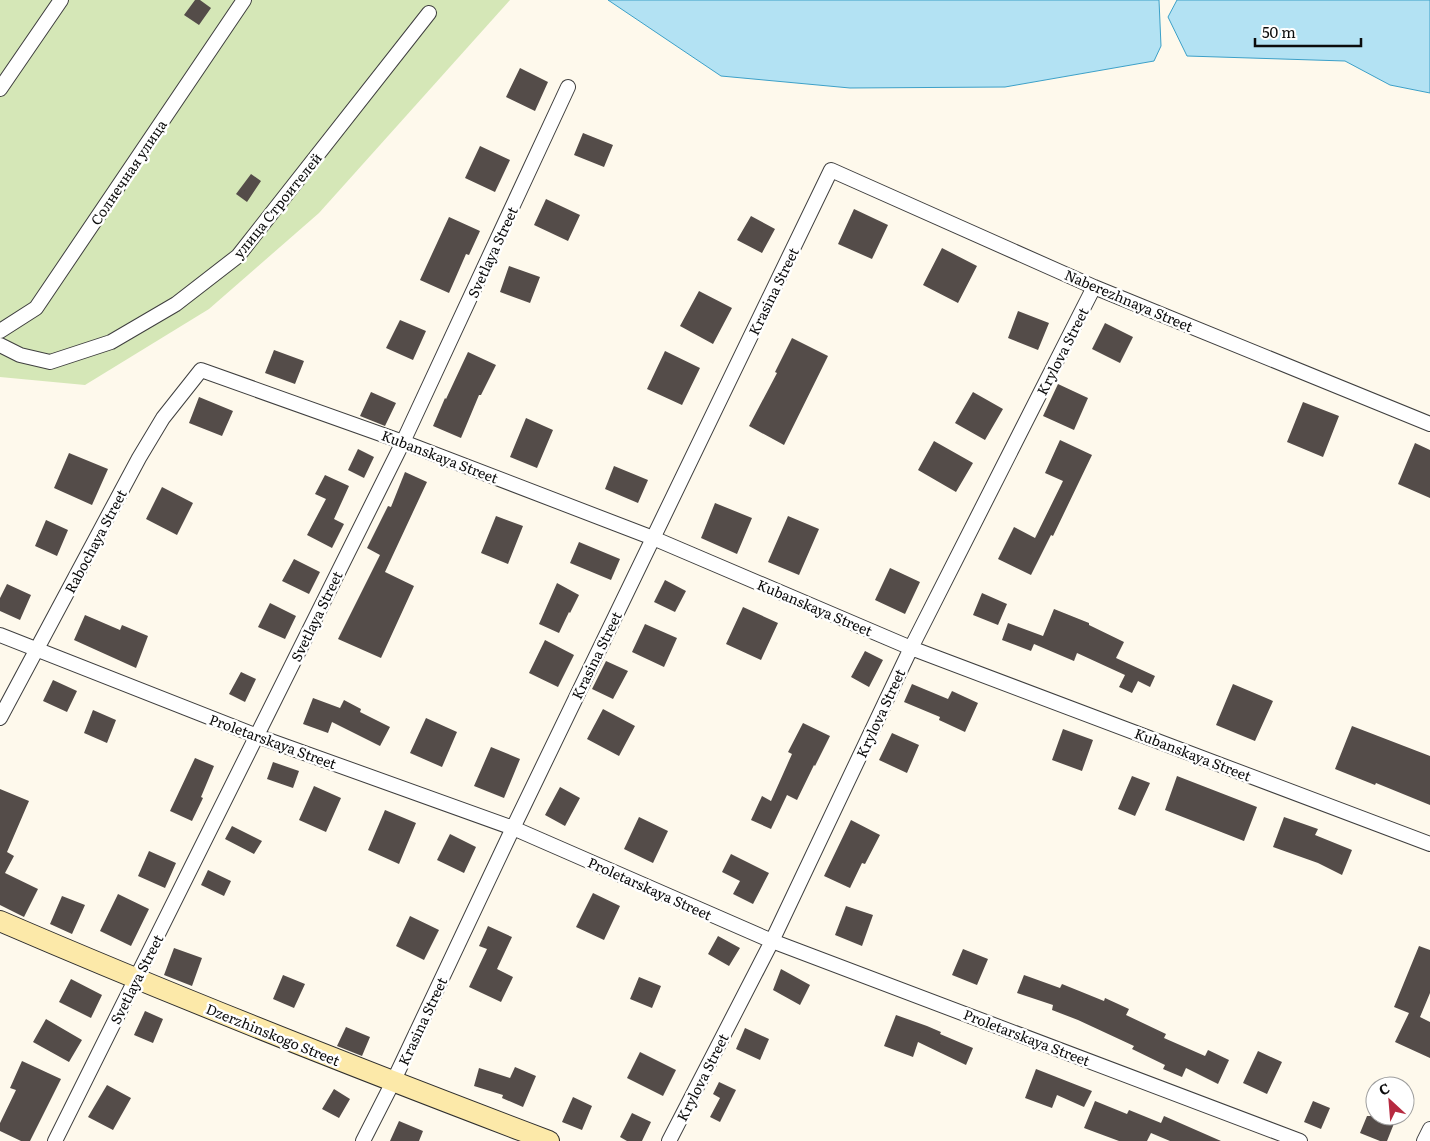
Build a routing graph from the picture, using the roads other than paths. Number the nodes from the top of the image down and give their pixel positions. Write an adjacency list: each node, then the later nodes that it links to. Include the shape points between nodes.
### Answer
1 (61, 0): 5 (street)
2 (244, 0): 8 (street, Солнечная улица, via 36,308)
3 (429, 13): 9 (street, улица Строителей, via 238,256 176,304 111,342 50,362 20,356)
4 (568, 87): 12 (street, Svetlaya Street)
5 (0, 90)
6 (831, 170): 7 (street, Naberezhnaya Street); 13 (street, Krasina Street)
7 (1094, 287): 11 (street, Naberezhnaya Street); 15 (street, Krylova Street)
8 (0, 331)
9 (0, 345)
10 (201, 370): 12 (street, Kubanskaya Street); 16 (street, Rabochaya Street, via 163,418 139,458)
11 (1430, 424)
12 (403, 442): 13 (street, Kubanskaya Street); 18 (street, Svetlaya Street)
13 (653, 538): 15 (street, Kubanskaya Street); 19 (street, Krasina Street)
14 (0, 635): 16 (street, Proletarskaya Street)
15 (911, 648): 20 (street, Kubanskaya Street); 22 (street, Krylova Street)
16 (37, 649): 17 (street, Rabochaya Street); 18 (street, Proletarskaya Street)
17 (0, 718)
18 (257, 736): 19 (street, Proletarskaya Street); 23 (street, Svetlaya Street)
19 (512, 828): 22 (street, Proletarskaya Street); 24 (street, Krasina Street)
20 (1430, 844)
21 (0, 921): 23 (street, Dzerzhinskogo Street)
22 (772, 941): 29 (street, Krylova Street); 30 (street, Proletarskaya Street)
23 (136, 980): 24 (street, Dzerzhinskogo Street); 26 (street, Svetlaya Street)
24 (393, 1082): 27 (street, Krasina Street); 28 (street, Dzerzhinskogo Street)
25 (1430, 1129): 31 (street)
26 (55, 1141)
27 (363, 1141)
28 (549, 1141)
29 (669, 1141)
30 (1300, 1141)
31 (1424, 1141)

